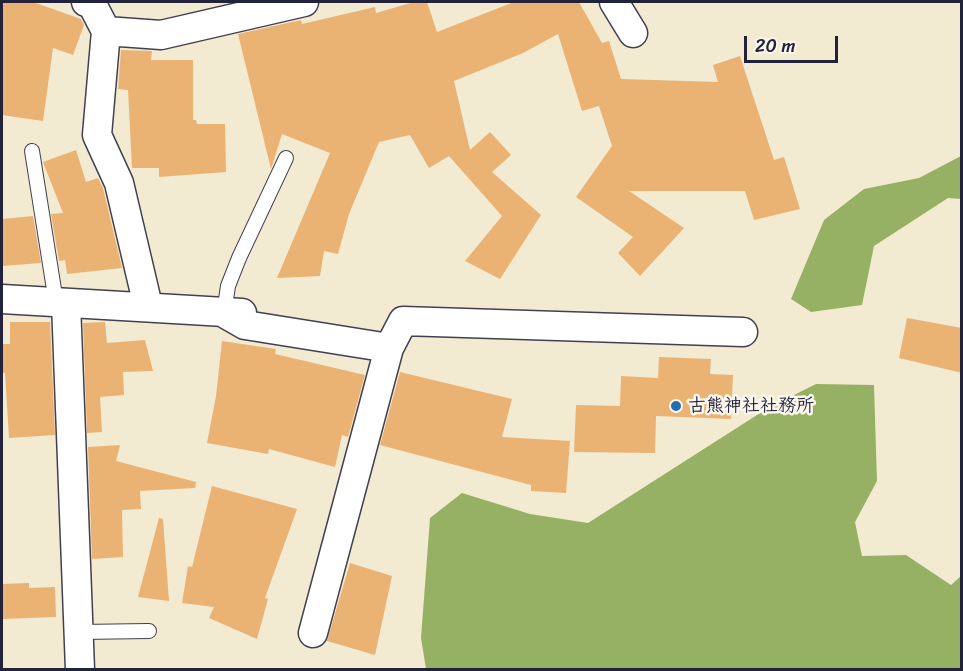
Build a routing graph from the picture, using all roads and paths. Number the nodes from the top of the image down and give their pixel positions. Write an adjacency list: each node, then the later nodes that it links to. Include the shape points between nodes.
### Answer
1 (86, 2): 4 (street, via 92,4)
2 (304, 2): 4 (street, via 161,35)
3 (614, 2): 5 (street)
4 (106, 31): 10 (street, via 97,135 120,183)
5 (633, 33)
6 (32, 151): 9 (lane)
7 (286, 158): 11 (lane, via 239,258 228,286)
8 (2, 299): 9 (street)
9 (61, 302): 10 (street); 16 (street)
10 (148, 306): 11 (street)
11 (224, 313): 12 (street); 14 (street, via 245,325)
12 (268, 314)
13 (743, 332): 14 (street, via 403,309)
14 (389, 348): 17 (street)
15 (149, 631): 16 (lane)
16 (79, 632): 18 (street)
17 (313, 633)
18 (80, 669)

